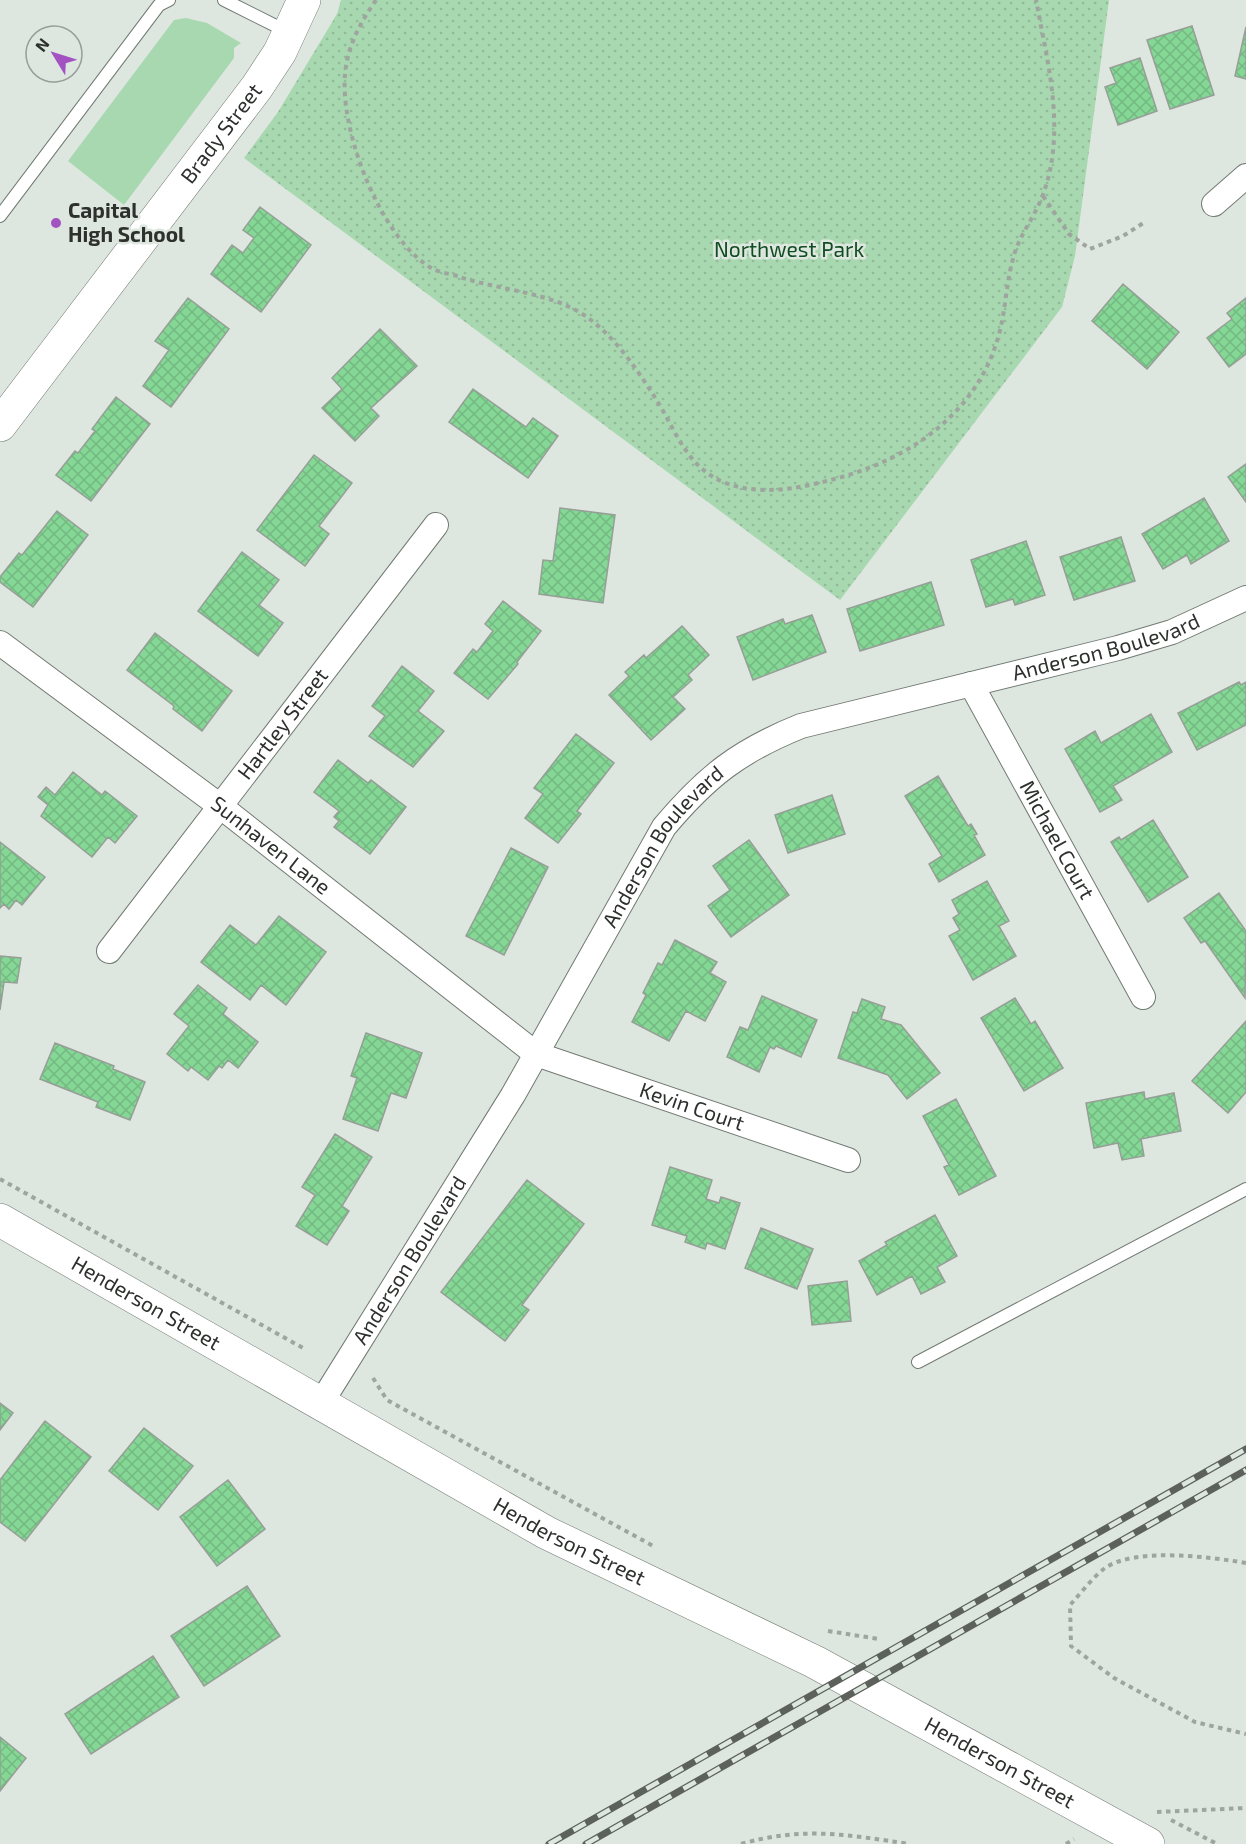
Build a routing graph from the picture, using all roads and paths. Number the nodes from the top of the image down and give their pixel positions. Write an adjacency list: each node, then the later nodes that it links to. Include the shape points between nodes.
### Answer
1 (169, 0): 9 (lane, via 159,5)
2 (224, 0): 5 (lane)
3 (376, 0): 7 (path, via 355,32 345,74 346,120 374,193 402,242 433,268 550,300 582,314 611,337 693,460 719,480 737,487 794,489 893,460 920,443 960,407 980,381 999,336 1013,257)
4 (1036, 0): 7 (path, via 1056,125)
5 (299, 14): 11 (main road, Brady Street, via 257,87)
6 (1246, 176): 8 (street)
7 (1043, 195): 10 (path, via 1069,234 1090,249)
8 (1214, 204)
9 (0, 216)
10 (1146, 222)
11 (0, 425)
12 (436, 525): 16 (street, Hartley Street)
13 (1246, 598): 15 (street, Anderson Boulevard, via 1172,632)
14 (0, 642): 16 (street, Sunhaven Lane)
15 (971, 684): 18 (street, Michael Court); 19 (street, Anderson Boulevard, via 801,726 766,740 728,763 695,790 664,827 644,860)
16 (220, 806): 17 (street, Hartley Street); 19 (street, Sunhaven Lane)
17 (109, 951)
18 (1143, 997)
19 (536, 1054): 20 (street, Kevin Court); 27 (street, Anderson Boulevard)
20 (848, 1160)
21 (0, 1179): 24 (path)
22 (1246, 1189): 25 (lane)
23 (0, 1220): 27 (main road, Henderson Street)
24 (303, 1348)
25 (918, 1362)
26 (373, 1378): 28 (path, via 387,1400)
27 (321, 1403): 34 (main road, Henderson Street, via 547,1533 795,1651)
28 (665, 1552)
29 (1246, 1563): 32 (path, via 1201,1555 1142,1557 1106,1568 1070,1605 1071,1646 1114,1678 1195,1722)
30 (824, 1630): 31 (path)
31 (879, 1639)
32 (1246, 1734)
33 (1246, 1808): 34 (path, via 1162,1811)
34 (1105, 1821): 37 (main road, Henderson Street)
35 (741, 1844): 36 (path, via 774,1834 829,1832)
36 (910, 1844)
37 (1148, 1844)

